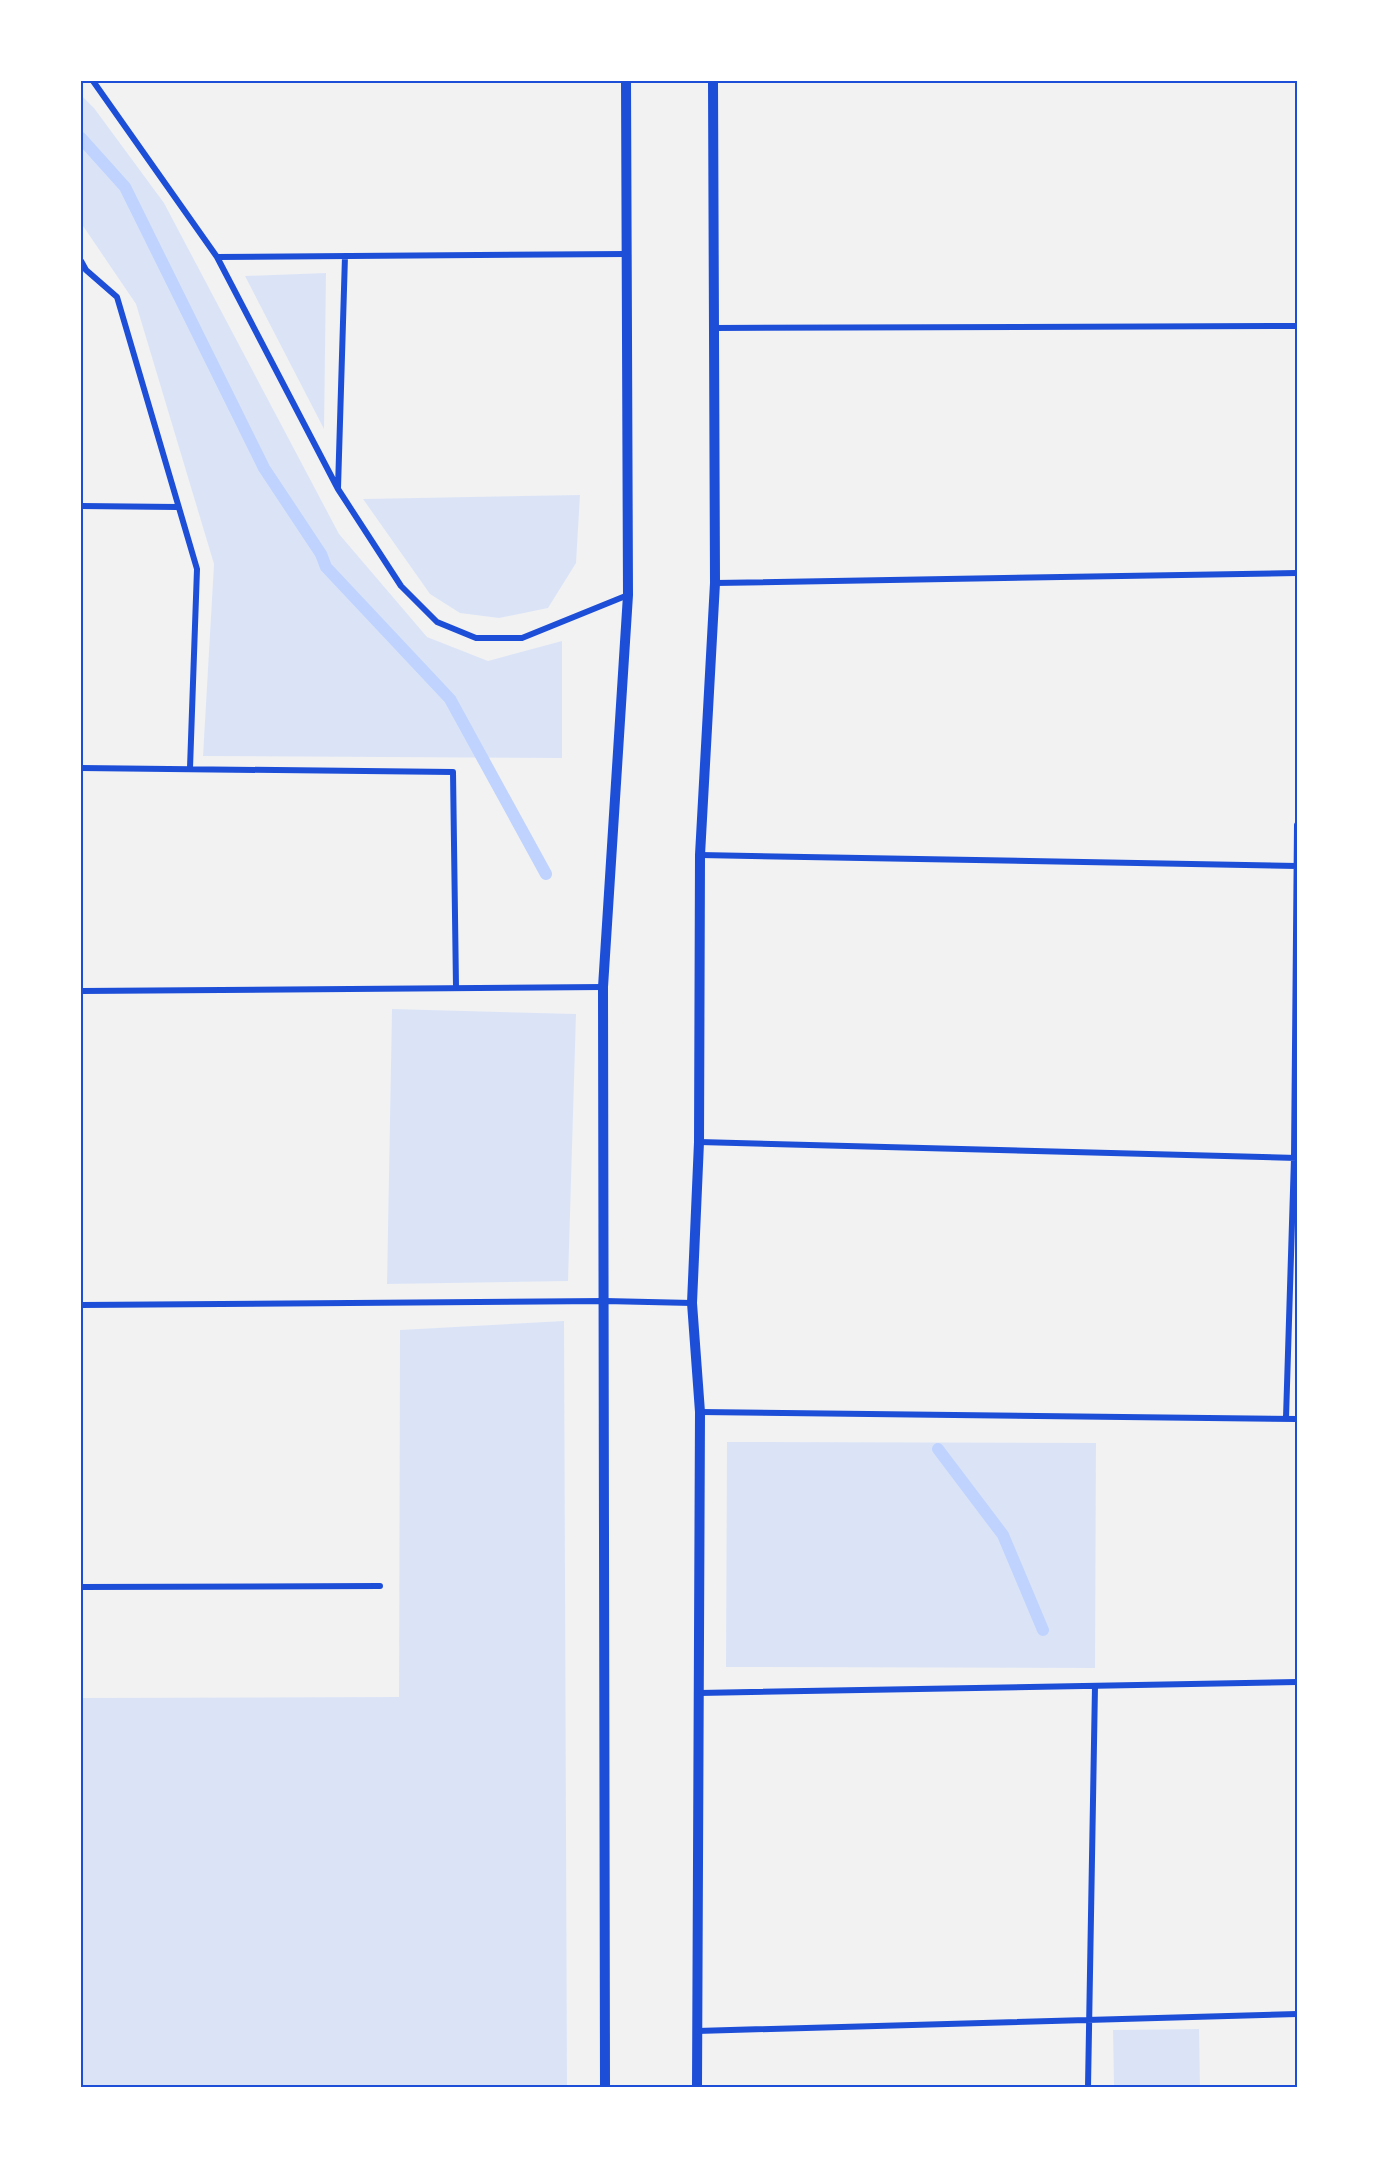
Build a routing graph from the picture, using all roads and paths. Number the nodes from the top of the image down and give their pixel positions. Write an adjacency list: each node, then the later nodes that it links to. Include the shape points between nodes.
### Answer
1 (93, 81): 6 (street)
2 (626, 81): 4 (street)
3 (713, 81): 10 (street)
4 (626, 254): 5 (street); 16 (street)
5 (345, 256): 6 (street); 11 (street)
6 (217, 257): 11 (street)
7 (81, 261): 8 (street)
8 (84, 270): 13 (street, via 117,297)
9 (1297, 326): 10 (street)
10 (714, 328): 15 (street)
11 (338, 489): 16 (street, via 401,586 437,622 476,638 522,638)
12 (81, 506): 13 (street)
13 (177, 507): 18 (street, via 197,569)
14 (1297, 573): 15 (street)
15 (715, 583): 20 (street)
16 (628, 595): 23 (street)
17 (81, 768): 18 (street)
18 (190, 768): 22 (street, via 453,772)
19 (1297, 825): 21 (street)
20 (700, 855): 21 (street); 25 (street)
21 (1296, 866): 26 (street)
22 (456, 987): 23 (street); 24 (street)
23 (603, 987): 27 (street)
24 (81, 990)
25 (699, 1142): 26 (street); 28 (street)
26 (1296, 1158): 31 (street)
27 (605, 1301): 28 (street); 29 (street); 41 (street)
28 (692, 1303): 30 (street)
29 (81, 1305)
30 (700, 1412): 31 (street); 37 (street)
31 (1287, 1418): 32 (street)
32 (1297, 1419)
33 (380, 1586): 34 (street)
34 (81, 1587)
35 (1297, 1682): 36 (street)
36 (1095, 1686): 37 (street); 39 (street)
37 (699, 1693): 40 (street)
38 (1297, 2014): 39 (street)
39 (1089, 2019): 40 (street); 43 (street)
40 (697, 2031): 42 (street)
41 (605, 2087)
42 (697, 2087)
43 (1088, 2087)

